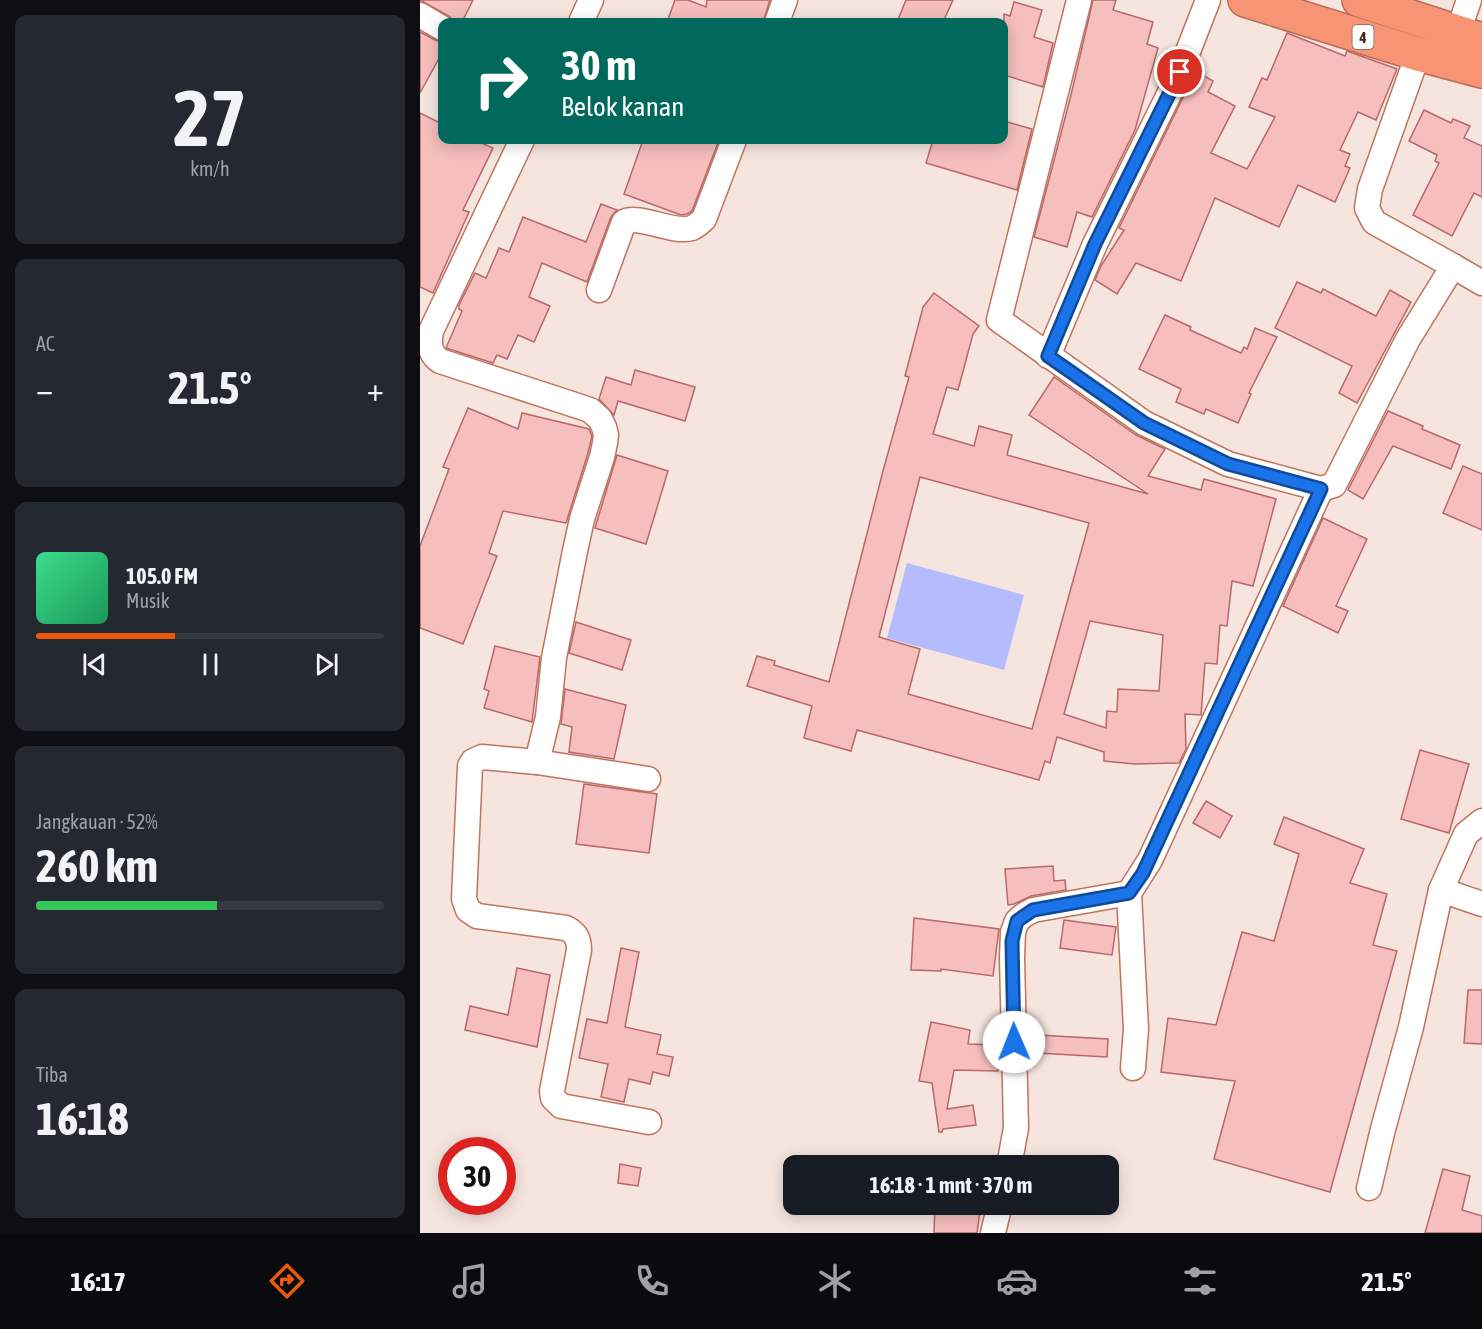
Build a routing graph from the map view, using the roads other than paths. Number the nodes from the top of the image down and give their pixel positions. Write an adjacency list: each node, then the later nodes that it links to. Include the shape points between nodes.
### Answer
1 (591, 0): 10 (street)
2 (785, 0): 11 (street)
3 (1079, 0): 21 (street, via 999,320)
4 (1208, 0): 21 (street, via 1180,72 1095,244)
5 (1245, 0): 14 (highway, 4)
6 (1359, 0): 8 (highway, 4)
7 (1469, 0): 13 (street)
8 (1394, 6): 13 (highway, 4)
9 (420, 15): 12 (street)
10 (583, 18)
11 (778, 18)
12 (438, 26)
13 (1470, 36)
14 (1418, 54): 15 (highway, 4); 18 (street, via 1370,189 1367,208 1374,222)
15 (1482, 71)
16 (520, 144): 23 (street, via 429,339 432,353 440,361 590,410 600,419 606,435 575,551)
17 (732, 144): 20 (street, via 704,219 694,227 682,229 624,222)
18 (1453, 266): 19 (street); 22 (street, via 1408,339 1334,485)
19 (1482, 283)
20 (599, 290)
21 (1048, 356): 22 (street, via 1144,423 1228,464)
22 (1321, 489): 27 (street, via 1150,860)
23 (537, 762): 24 (street); 30 (street, via 482,757 470,766 465,905 477,916 566,928 576,935 579,950 553,1098 561,1106)
24 (648, 779)
25 (1482, 821): 26 (street, via 1466,834)
26 (1441, 890): 28 (street); 32 (street)
27 (1129, 893): 29 (street, via 1136,1029); 31 (street, via 1033,910 1017,921 1012,941 1016,1128)
28 (1482, 904)
29 (1133, 1068)
30 (649, 1122)
31 (1011, 1155)
32 (1370, 1188)
33 (997, 1215): 34 (street)
34 (993, 1233)

